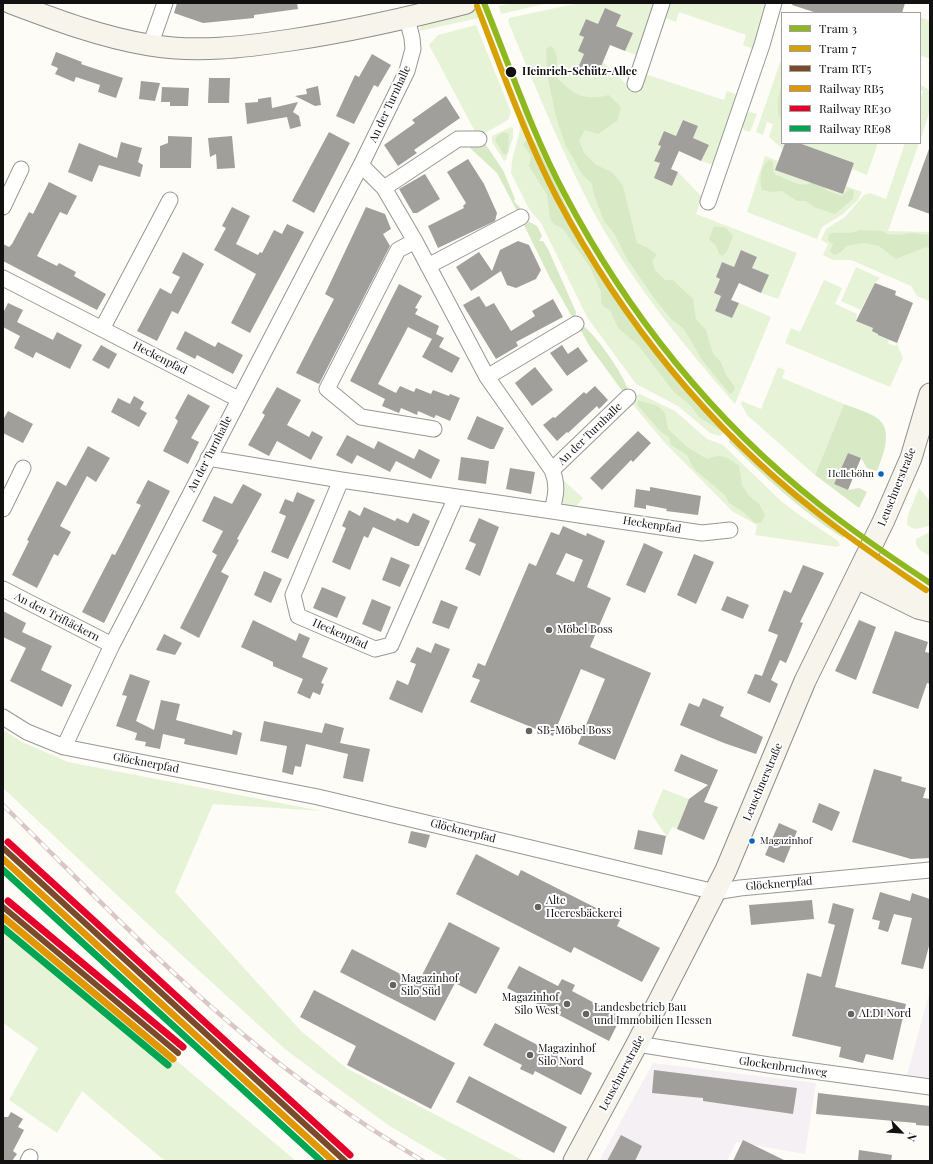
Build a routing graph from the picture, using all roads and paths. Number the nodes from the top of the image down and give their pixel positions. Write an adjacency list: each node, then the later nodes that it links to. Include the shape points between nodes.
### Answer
1 (11, 3): 7 (main road, via 100,35)
2 (165, 3): 7 (street)
3 (466, 3): 6 (main road)
4 (662, 3): 8 (street)
5 (774, 3): 14 (street)
6 (407, 18): 7 (main road, via 325,35 239,48 205,50); 10 (street, An der Turnhalle, via 413,43 407,70)
7 (150, 46)
8 (635, 84)
9 (479, 139): 12 (street, via 458,139)
10 (362, 164): 12 (street, An der Turnhalle); 25 (street, An der Turnhalle)
11 (22, 169): 15 (street)
12 (384, 188): 17 (street, An der Turnhalle)
13 (170, 200): 21 (street)
14 (708, 202)
15 (3, 207)
16 (521, 217): 18 (street)
17 (415, 241): 18 (street, An der Turnhalle); 26 (street, via 398,250 327,389 362,417)
18 (428, 266): 22 (street, An der Turnhalle)
19 (3, 278): 21 (street, Heckenpfad)
20 (576, 324): 22 (street)
21 (102, 329): 25 (street, Heckenpfad)
22 (487, 377): 29 (street, An der Turnhalle)
23 (930, 394): 35 (main road, Leuschnerstraße, via 910,458)
24 (628, 397): 29 (street, An der Turnhalle)
25 (238, 399): 27 (street, An der Turnhalle)
26 (434, 429)
27 (208, 458): 30 (street, Heckenpfad); 39 (street, An der Turnhalle)
28 (24, 468): 32 (street)
29 (552, 470): 33 (street, An der Turnhalle, via 556,479 556,495)
30 (341, 480): 31 (street, Heckenpfad); 31 (street, Heckenpfad, via 293,595 298,616 374,649 391,645)
31 (456, 497): 33 (street, Heckenpfad)
32 (3, 509)
33 (552, 510): 34 (street, Heckenpfad, via 702,533)
34 (730, 530)
35 (861, 570): 37 (main road, via 886,574); 38 (main road, via 918,608); 43 (main road, Leuschnerstraße, via 805,681)
36 (3, 588): 39 (street, An den Triftäckern)
37 (930, 603)
38 (930, 611)
39 (112, 645): 41 (street, An der Turnhalle)
40 (3, 717): 41 (street, Glöcknerpfad, via 27,732)
41 (64, 747): 43 (street, Glöcknerpfad, via 318,797)
42 (930, 870): 43 (street, Glöcknerpfad)
43 (715, 892): 44 (main road, Leuschnerstraße)
44 (637, 1044): 45 (street, Glockenbruchweg); 46 (main road, Leuschnerstraße)
45 (930, 1087)
46 (574, 1161)

